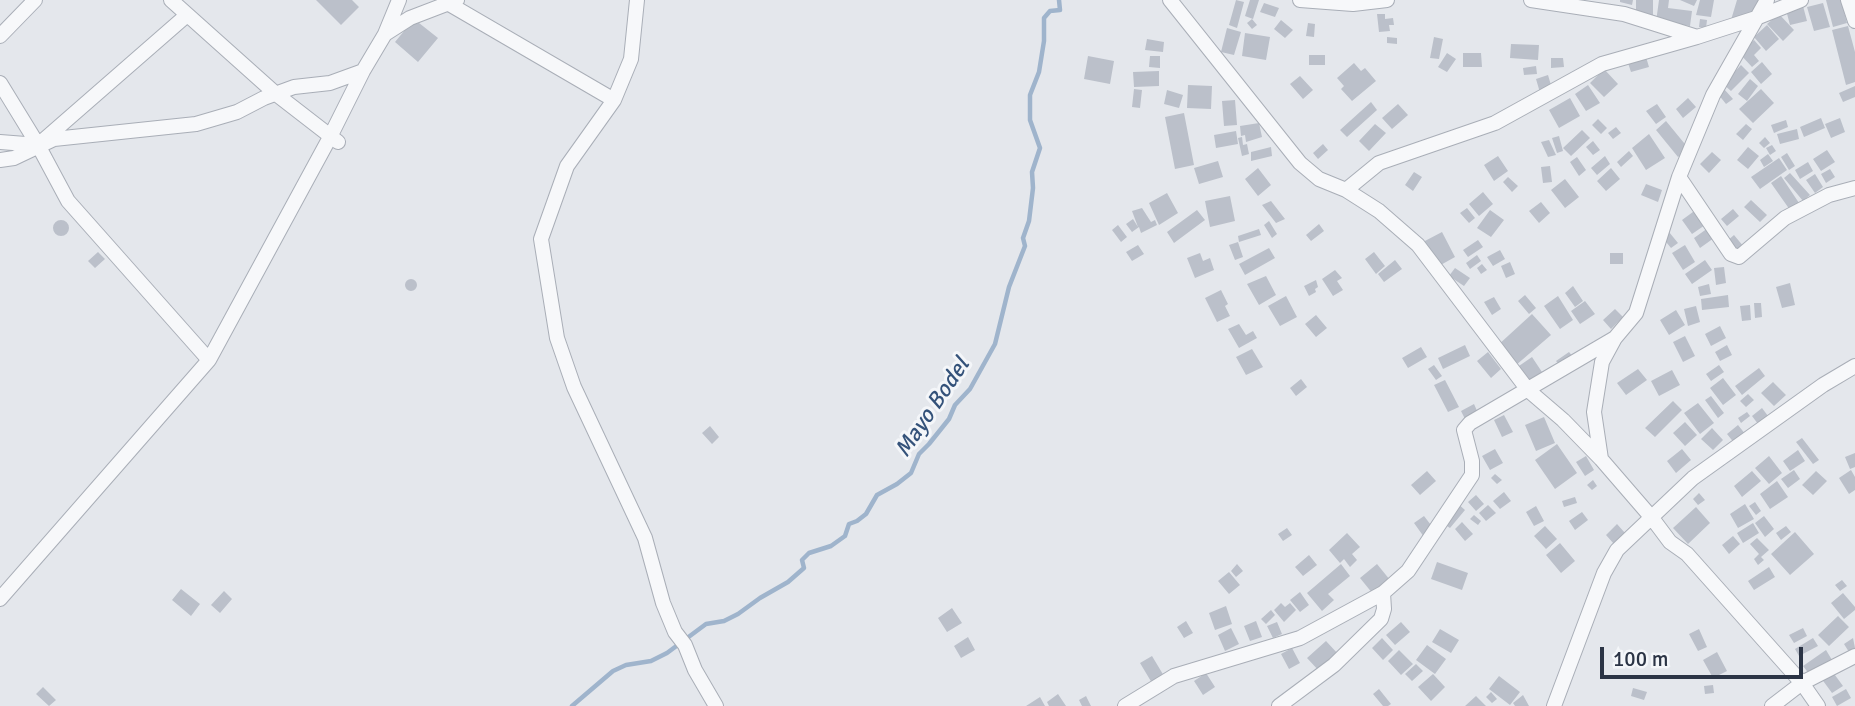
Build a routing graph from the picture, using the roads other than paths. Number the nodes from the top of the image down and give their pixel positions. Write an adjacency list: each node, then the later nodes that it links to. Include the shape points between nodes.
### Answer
1 (35, 0): 17 (street)
2 (171, 0): 13 (street)
3 (399, 0): 16 (street)
4 (637, 0): 22 (street, via 631,59)
5 (1170, 0): 29 (street, via 1300,163 1319,179)
6 (1300, 0): 7 (street, via 1353,4)
7 (1387, 0)
8 (1531, 0): 18 (street, via 1624,14)
9 (1767, 0): 14 (street)
10 (1801, 0): 14 (street)
11 (1848, 0): 15 (street)
12 (449, 1): 16 (street); 22 (street)
13 (187, 15): 21 (street); 25 (street)
14 (1756, 18): 18 (street); 27 (street, via 1713,94)
15 (1855, 21)
16 (385, 34): 19 (street)
17 (0, 36)
18 (1697, 37): 29 (street, via 1602,64 1495,123 1379,163)
19 (363, 71): 21 (street); 23 (street)
20 (0, 83): 25 (street)
21 (276, 94): 23 (street); 25 (street, via 196,124 54,139)
22 (614, 100): 40 (street, via 567,166 541,239 557,338 574,387 645,538 675,632)
23 (334, 139): 31 (street)
24 (0, 142): 25 (street)
25 (38, 145): 26 (street); 31 (street, via 68,201)
26 (0, 160)
27 (1679, 177): 28 (street, via 1731,254 1739,257 1785,218 1829,195); 30 (street, via 1636,313)
28 (1855, 188)
29 (1346, 190): 33 (street, via 1380,211 1418,246)
30 (1615, 338): 33 (street); 34 (street, via 1602,362 1594,412)
31 (209, 360): 37 (street)
32 (1855, 366): 35 (street, via 1693,478)
33 (1528, 390): 34 (street); 36 (street, via 1469,423 1464,430 1472,475 1408,571)
34 (1601, 459): 35 (street)
35 (1653, 519): 39 (street); 43 (street, via 1617,550 1604,573)
36 (1383, 593): 41 (street, via 1300,638 1174,676); 42 (street, via 1381,620 1334,665)
37 (0, 599)
38 (1855, 656): 39 (street)
39 (1802, 683): 44 (street); 45 (street)
40 (716, 706)
41 (1125, 706)
42 (1279, 706)
43 (1554, 706)
44 (1772, 706)
45 (1818, 706)

